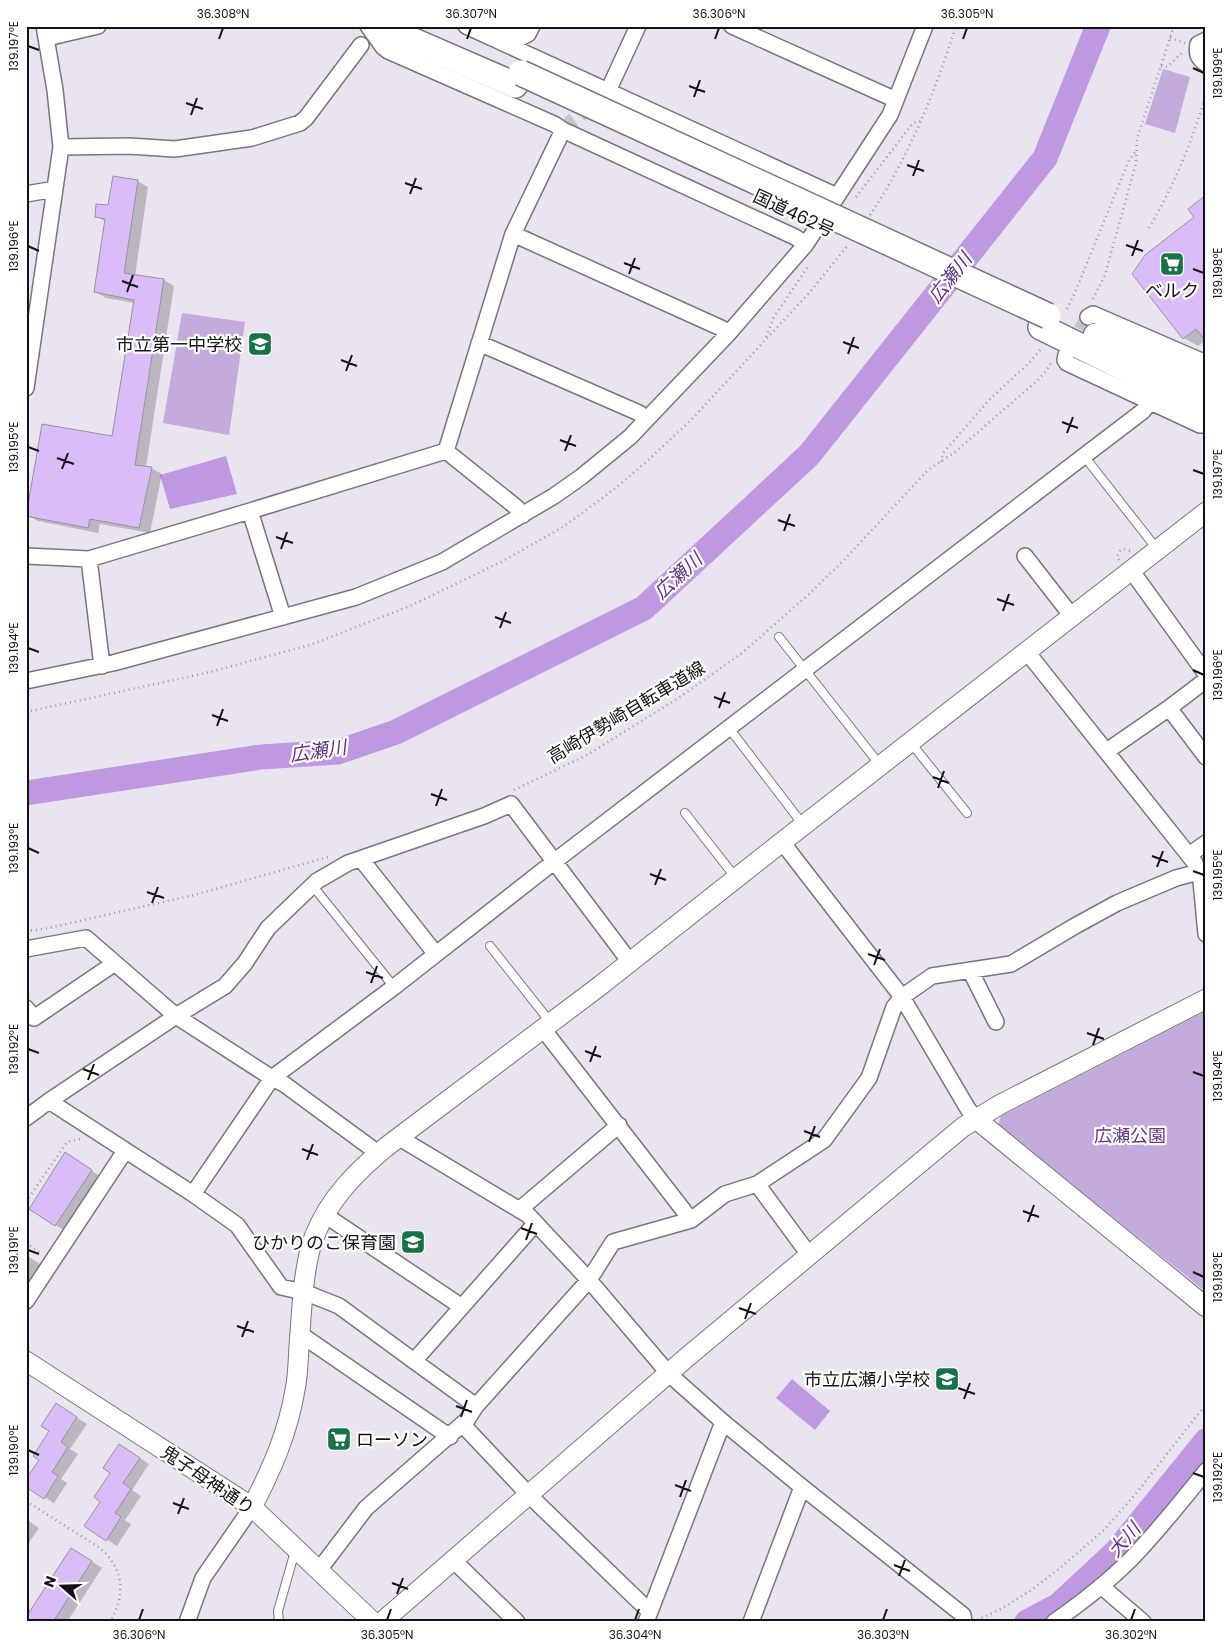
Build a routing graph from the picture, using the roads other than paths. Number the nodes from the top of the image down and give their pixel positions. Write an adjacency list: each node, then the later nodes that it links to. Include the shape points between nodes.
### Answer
1 (98, 26): 11 (street)
2 (368, 26): 18 (street, via 388,51)
3 (379, 26): 15 (highway, 国道462号)
4 (418, 26): 15 (highway, 国道462号)
5 (466, 26): 16 (street)
6 (494, 26): 7 (street, via 522,38)
7 (532, 26)
8 (638, 26): 16 (street)
9 (732, 26): 17 (street)
10 (924, 26): 17 (street)
11 (46, 32): 19 (street)
12 (1198, 42): 14 (street, via 1196,52)
13 (361, 45): 19 (street, via 300,123 252,138 176,149)
14 (1206, 64)
15 (518, 79): 28 (highway, 国道462号)
16 (608, 91): 22 (street)
17 (896, 100): 22 (street, via 890,115)
18 (563, 130): 23 (street); 24 (street)
19 (61, 147): 20 (street)
20 (55, 189): 21 (street); 25 (street)
21 (26, 194)
22 (837, 196): 24 (street)
23 (513, 234): 29 (street); 30 (street)
24 (806, 244): 29 (street)
25 (41, 286): 26 (street); 34 (street)
26 (26, 292)
27 (1089, 311): 32 (street)
28 (1050, 323): 33 (highway, 国道462号); 36 (highway, 国道462号, via 1163,387)
29 (728, 334): 37 (street)
30 (479, 343): 37 (street); 39 (street)
31 (1060, 357): 35 (street, via 1066,363)
32 (1206, 363)
33 (1206, 384)
34 (26, 388)
35 (1150, 402): 38 (street); 40 (street, via 1143,411)
36 (1206, 406)
37 (647, 419): 43 (street, via 580,478)
38 (1206, 425)
39 (446, 450): 41 (street); 43 (street)
40 (1084, 456): 44 (lane); 54 (street)
41 (250, 511): 47 (street); 50 (street)
42 (1206, 512): 44 (street)
43 (523, 515): 50 (street, via 442,562 356,597)
44 (1157, 549): 48 (street)
45 (26, 556): 47 (street)
46 (1025, 556): 49 (street)
47 (89, 559): 53 (street)
48 (1127, 562): 49 (street); 55 (street)
49 (1071, 615): 52 (street)
50 (283, 617): 53 (street)
51 (779, 637): 54 (lane)
52 (1027, 652): 60 (street); 61 (street)
53 (102, 666): 57 (street)
54 (804, 670): 59 (street); 63 (lane)
55 (1206, 674)
56 (1206, 680): 58 (street)
57 (26, 681)
58 (1169, 708): 61 (street); 62 (street)
59 (729, 728): 66 (lane); 71 (street)
60 (911, 743): 63 (street); 65 (lane)
61 (1107, 751): 69 (street)
62 (1206, 757)
63 (881, 766): 66 (street)
64 (684, 813): 73 (lane)
65 (967, 813)
66 (804, 826): 67 (street)
67 (782, 842): 73 (street); 83 (street)
68 (1206, 843): 69 (street)
69 (1189, 854): 72 (street)
70 (361, 860): 71 (street, via 511,804); 74 (street, via 348,863); 78 (street)
71 (555, 861): 78 (street); 79 (street)
72 (1202, 871): 75 (street); 81 (street, via 1176,878 1117,903 1011,964)
73 (736, 879): 79 (street)
74 (312, 886): 82 (lane); 86 (street, via 268,928 225,986)
75 (1206, 934)
76 (490, 946): 88 (lane)
77 (26, 949): 80 (street, via 86,938)
78 (435, 953): 82 (street)
79 (630, 962): 88 (street)
80 (115, 963): 85 (street, via 34,1018); 86 (street)
81 (970, 970): 83 (street, via 932,976); 87 (street)
82 (394, 987): 89 (street)
83 (902, 997): 92 (street); 97 (street, via 894,1007 869,1078 824,1140)
84 (1206, 999): 92 (street)
85 (26, 1008)
86 (176, 1016): 89 (street); 90 (street)
87 (996, 1022)
88 (547, 1026): 93 (street); 94 (street)
89 (272, 1078): 96 (street); 98 (street)
90 (49, 1101): 91 (street); 95 (street)
91 (26, 1118)
92 (976, 1119): 103 (street); 108 (street)
93 (619, 1126): 99 (street); 101 (street)
94 (398, 1137): 96 (street); 99 (street)
95 (125, 1151): 98 (street); 106 (street)
96 (378, 1153): 100 (street, via 346,1184)
97 (757, 1184): 101 (street, via 725,1194); 103 (street)
98 (194, 1194): 105 (street, via 237,1225 282,1287)
99 (519, 1210): 102 (street)
100 (325, 1215): 105 (street, via 309,1255); 107 (street)
101 (691, 1220): 104 (street, via 613,1242)
102 (536, 1224): 104 (street); 107 (street)
103 (810, 1256): 112 (street)
104 (590, 1280): 112 (street); 113 (street)
105 (304, 1292): 109 (street); 111 (street, via 339,1306)
106 (26, 1301)
107 (462, 1307): 111 (street)
108 (1206, 1307)
109 (300, 1334): 116 (street); 120 (street, via 296,1388 286,1430 270,1473)
110 (26, 1361): 120 (street, 鬼子母神通り)
111 (414, 1361): 113 (street)
112 (669, 1374): 114 (street); 119 (street)
113 (476, 1406): 115 (street)
114 (723, 1422): 118 (street); 125 (street)
115 (463, 1425): 116 (street); 119 (street)
116 (450, 1437): 123 (street, via 366,1508)
117 (1206, 1471): 124 (street, via 1155,1533)
118 (802, 1487): 126 (street); 132 (street)
119 (529, 1495): 122 (street); 125 (street)
120 (252, 1507): 121 (street, 鬼子母神通り); 127 (street, via 204,1578)
121 (296, 1549): 123 (street, 鬼子母神通り); 128 (lane, via 278,1611)
122 (453, 1560): 130 (street); 131 (street)
123 (319, 1570): 129 (street, 鬼子母神通り)
124 (1101, 1586): 133 (street); 134 (street)
125 (648, 1617)
126 (969, 1621)
127 (187, 1622)
128 (279, 1622)
129 (373, 1622)
130 (382, 1622)
131 (517, 1622)
132 (751, 1622)
133 (1054, 1622)
134 (1143, 1622)

